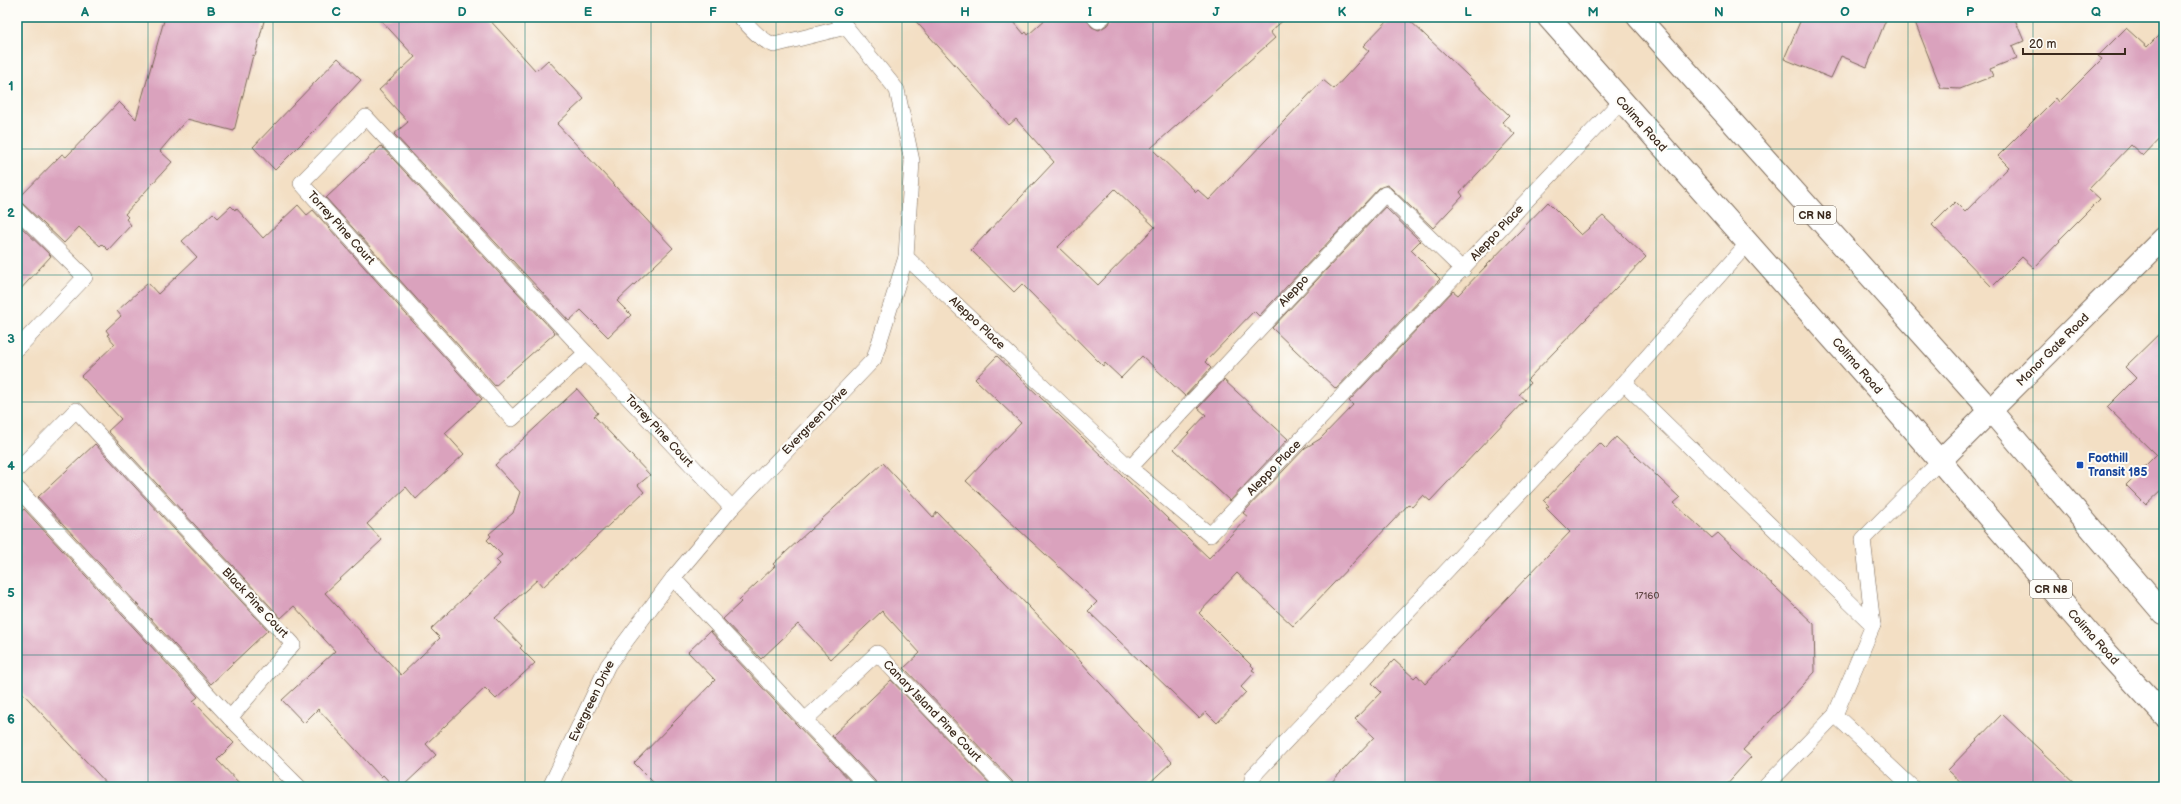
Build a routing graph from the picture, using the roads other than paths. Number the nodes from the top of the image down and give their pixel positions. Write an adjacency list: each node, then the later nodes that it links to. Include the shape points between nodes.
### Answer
1 (740, 17): 6 (lane, via 763,39 774,45)
2 (1094, 17): 3 (lane, via 1098,21)
3 (1103, 17)
4 (1548, 17): 7 (main road, Colima Road / CR N8)
5 (1638, 17): 16 (main road, CR N8)
6 (842, 22): 11 (lane, Evergreen Drive, via 897,90 912,161)
7 (1621, 101): 10 (main road, Colima Road / CR N8); 12 (lane, Aleppo Place)
8 (17, 210): 13 (lane, via 85,277)
9 (2164, 238): 16 (main road, Manor Gate Road)
10 (1748, 243): 15 (lane); 17 (main road, Colima Road / CR N8)
11 (906, 257): 18 (lane, Aleppo Place); 21 (lane, Evergreen Drive, via 874,359)
12 (1463, 270): 18 (lane, Aleppo Place, via 1210,535); 18 (lane, Aleppo, via 1385,194)
13 (17, 349)
14 (586, 353): 14 (lane, Torrey Pine Court, via 366,117 301,183 512,419); 21 (lane, Torrey Pine Court)
15 (1624, 383): 24 (lane); 33 (lane, via 1253,776)
16 (1992, 412): 17 (main road, Manor Gate Road); 23 (main road, CR N8)
17 (1940, 461): 24 (lane, via 1863,539); 26 (main road, Colima Road / CR N8)
18 (1130, 468)
19 (17, 470): 27 (lane, Black Pine Court, via 76,410 293,644)
20 (17, 488): 27 (lane)
21 (732, 508): 22 (lane, Evergreen Drive)
22 (673, 578): 28 (lane); 30 (lane, Evergreen Drive, via 608,665)
23 (2164, 614)
24 (1873, 625): 25 (lane)
25 (1835, 715): 34 (lane); 35 (lane)
26 (2164, 716)
27 (230, 718): 29 (lane)
28 (805, 720): 31 (lane); 32 (lane, Canary Island Pine Court, via 877,653)
29 (299, 787)
30 (550, 787)
31 (868, 787)
32 (1005, 787)
33 (1250, 787)
34 (1765, 787)
35 (1912, 787)

